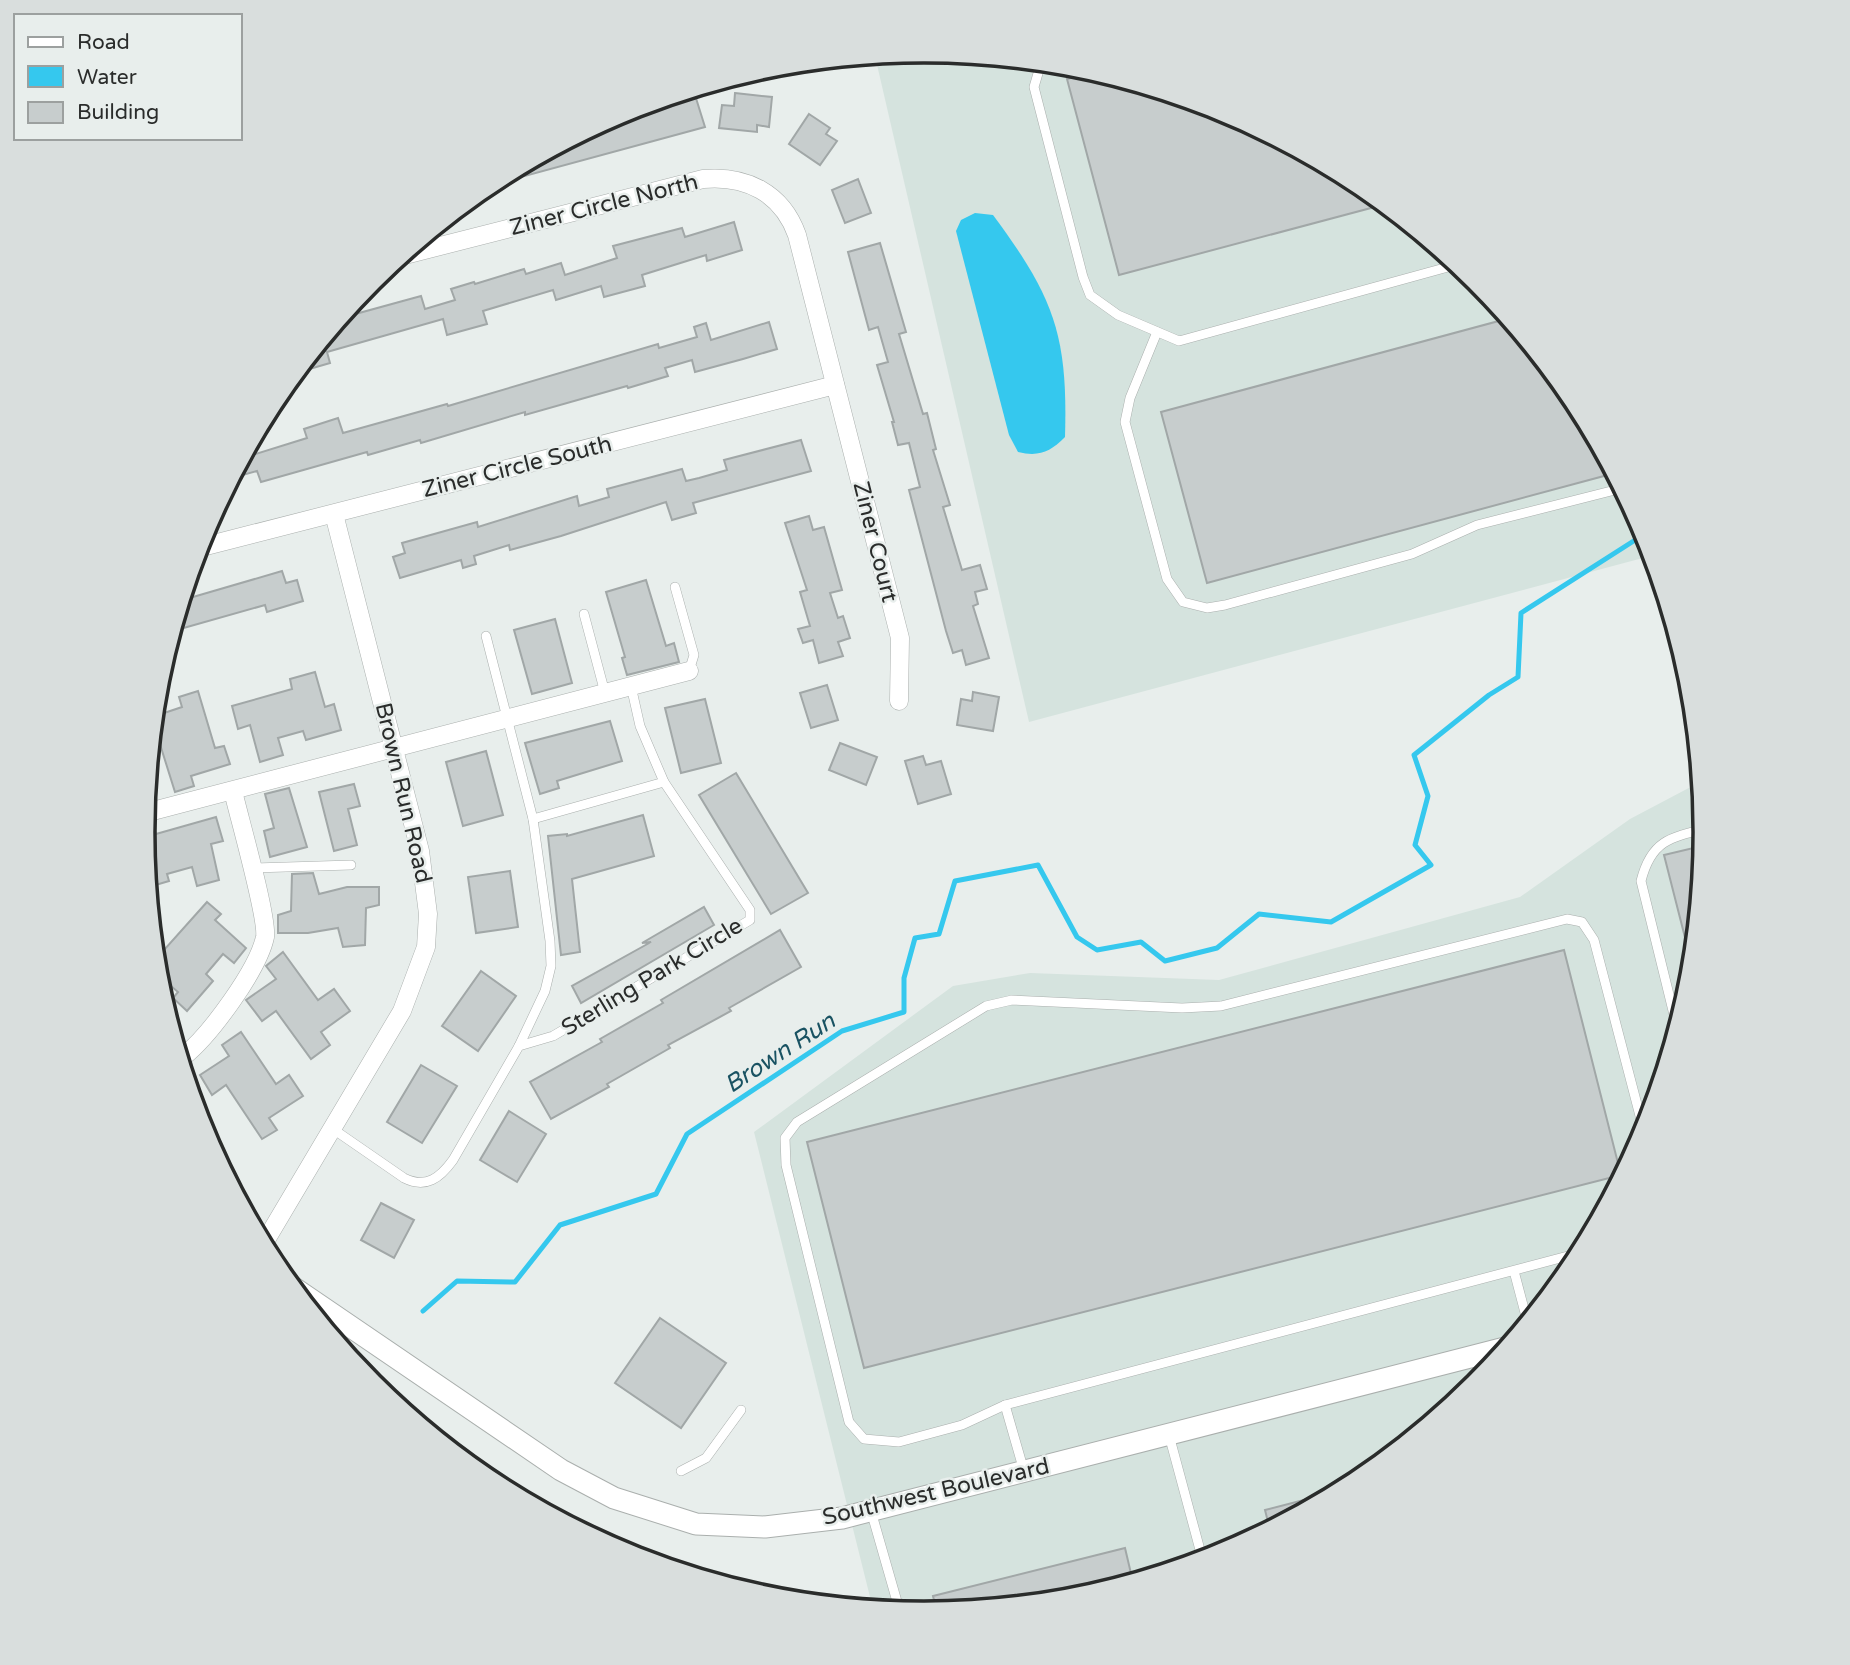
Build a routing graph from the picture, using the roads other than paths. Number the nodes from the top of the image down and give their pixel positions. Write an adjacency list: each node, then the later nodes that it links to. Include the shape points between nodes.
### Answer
1 (1038, 72): 4 (lane, via 1034,87 1090,295 1118,315)
2 (422, 251): 5 (street, Ziner Circle North, via 703,179 743,181 777,201 792,222)
3 (1447, 267): 4 (lane, via 1179,341)
4 (1157, 332): 6 (lane, via 1125,422 1167,579 1183,602 1207,608 1226,606 1412,554 1477,525)
5 (835, 385): 7 (street, Ziner Circle South); 15 (street, Ziner Court, via 900,638)
6 (1614, 490)
7 (334, 514): 8 (street, Ziner Circle South); 17 (street, Brown Run Road)
8 (211, 545)
9 (675, 587): 12 (lane, via 694,655)
10 (584, 614): 14 (lane)
11 (486, 636): 16 (lane, Sterling Park Circle)
12 (689, 671): 13 (street)
13 (631, 686): 14 (street); 18 (lane, Sterling Park Circle, via 640,726)
14 (605, 693): 16 (street)
15 (899, 701)
16 (507, 719): 17 (street); 21 (lane, Sterling Park Circle)
17 (394, 749): 19 (street); 29 (street, Brown Run Road, via 425,880 426,947 402,1011)
18 (664, 782): 21 (lane); 26 (lane, Sterling Park Circle, via 750,909 750,920 553,1036)
19 (233, 791): 20 (street); 24 (street)
20 (156, 810)
21 (533, 820): 26 (lane, Sterling Park Circle, via 551,966 545,991)
22 (1694, 832): 25 (lane, via 1660,844 1646,862 1641,881)
23 (351, 864): 24 (lane)
24 (251, 869): 27 (street, via 265,936 256,960 223,1012)
25 (1673, 1011)
26 (519, 1046): 29 (lane, Sterling Park Circle, via 453,1160 432,1181 404,1178)
27 (188, 1053)
28 (1640, 1116): 36 (lane, via 1594,940 1583,922 1567,919 1221,1006 1012,1000 986,1006 797,1122 785,1138 786,1165 849,1422 864,1439 899,1442 962,1424)
29 (332, 1129): 30 (street, Brown Run Road)
30 (269, 1234)
31 (1567, 1257): 32 (lane)
32 (1514, 1272): 34 (lane); 36 (lane)
33 (317, 1304): 41 (street, Southwest Boulevard, via 561,1470 614,1498 672,1518 710,1525 765,1527)
34 (1525, 1313)
35 (1492, 1352): 38 (street, Southwest Boulevard)
36 (1005, 1405): 40 (lane)
37 (741, 1410): 39 (lane, via 706,1458)
38 (1169, 1434): 40 (street, Southwest Boulevard); 42 (lane)
39 (681, 1471)
40 (1024, 1472): 41 (street, Southwest Boulevard)
41 (871, 1511): 43 (lane)
42 (1200, 1550)
43 (897, 1601)

